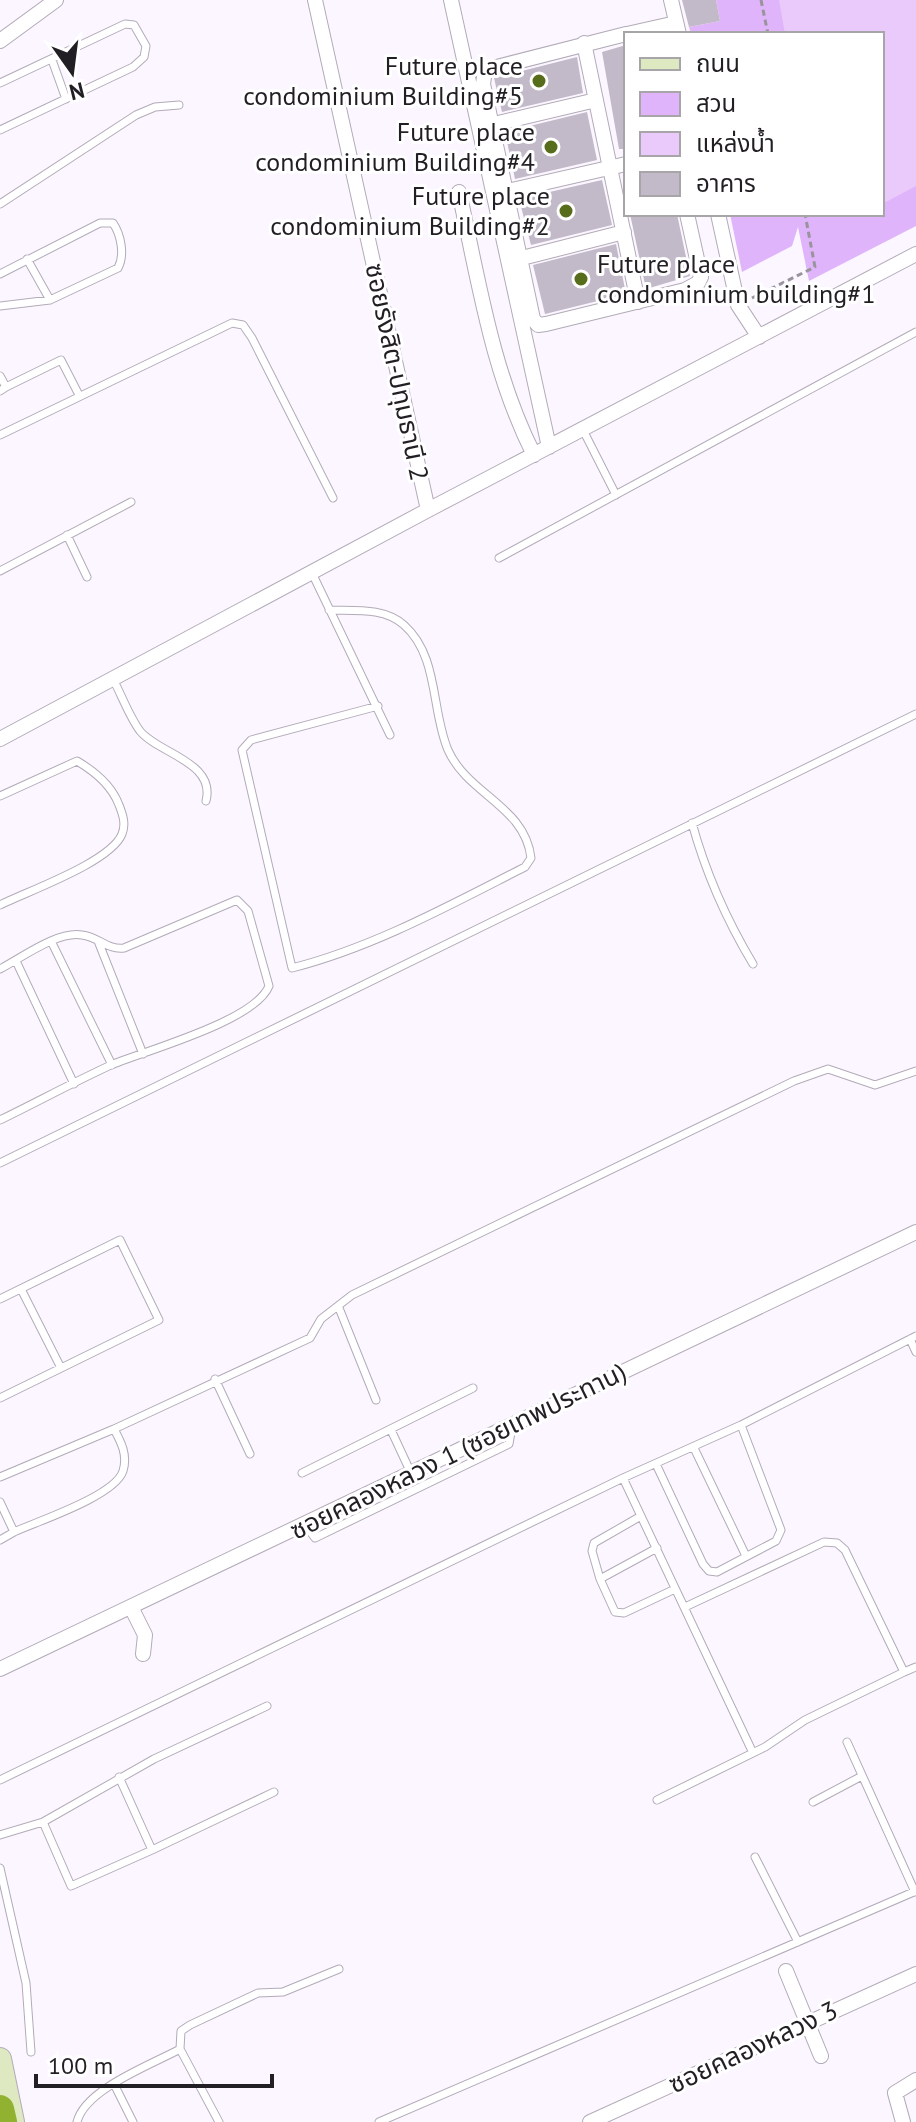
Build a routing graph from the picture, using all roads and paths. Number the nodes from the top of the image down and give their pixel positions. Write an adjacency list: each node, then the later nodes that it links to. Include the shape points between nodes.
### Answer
1 (56, 0): 10 (street)
2 (315, 0): 48 (street, ซอยรังสิต-ปทุมธานี 2)
3 (451, 0): 43 (street)
4 (671, 0): 6 (street)
5 (761, 0): 8 (path)
6 (678, 29): 7 (street)
7 (645, 32)
8 (768, 32)
9 (624, 35): 11 (street)
10 (0, 41)
11 (584, 43): 15 (street); 17 (street, via 485,70 483,84)
12 (52, 60): 13 (lane); 14 (lane); 14 (lane, via 125,24 134,25 146,46 144,57 133,67)
13 (0, 83)
14 (66, 99): 18 (lane)
15 (596, 100): 17 (street); 20 (street)
16 (179, 105): 23 (lane, via 136,115)
17 (494, 124): 21 (street)
18 (0, 130)
19 (624, 165): 20 (street)
20 (611, 168): 21 (street); 27 (street)
21 (508, 191): 29 (street)
22 (459, 192): 44 (street, via 496,363)
23 (0, 204)
24 (687, 216): 33 (street, via 698,283)
25 (718, 216): 34 (street)
26 (805, 216): 34 (path, via 815,267)
27 (624, 232): 29 (street); 33 (street)
28 (916, 254): 37 (street)
29 (522, 258): 33 (street, via 538,325)
30 (27, 259): 31 (lane); 32 (lane); 32 (lane, via 100,223 113,223 118,230 123,259 118,268)
31 (0, 274)
32 (50, 300): 35 (lane)
33 (638, 302)
34 (738, 305): 37 (street)
35 (0, 306)
36 (916, 332): 45 (lane)
37 (759, 337): 41 (street)
38 (0, 376): 39 (lane)
39 (3, 389): 40 (lane, via 61,360)
40 (79, 395): 42 (lane); 46 (lane, via 218,327 243,325)
41 (583, 430): 43 (street); 45 (lane)
42 (0, 435)
43 (549, 447): 44 (street)
44 (534, 455): 48 (street)
45 (616, 495): 50 (lane)
46 (333, 498)
47 (131, 502): 49 (lane)
48 (428, 510): 52 (street)
49 (67, 535): 51 (lane); 53 (lane)
50 (499, 558)
51 (0, 571)
52 (312, 573): 54 (lane); 55 (street)
53 (87, 577)
54 (329, 610): 56 (lane); 56 (lane, via 393,616 419,641 448,749 469,783 522,826 531,858 525,867 449,907 292,968 242,750 251,740)
55 (112, 677): 59 (street); 61 (lane, via 140,730 200,775)
56 (378, 706): 58 (lane)
57 (916, 714): 62 (lane)
58 (390, 735)
59 (0, 739)
60 (0, 796): 63 (lane, via 77,761 94,771 118,800 125,820 121,836 104,855)
61 (206, 801)
62 (692, 823): 67 (lane, via 704,866); 74 (lane)
63 (0, 905)
64 (97, 939): 65 (lane, via 64,936); 69 (lane); 69 (lane, via 108,947 124,948 228,902 237,900 248,911 267,972 265,997)
65 (52, 943): 66 (lane); 70 (lane)
66 (16, 961): 68 (lane); 72 (lane)
67 (753, 964)
68 (0, 969)
69 (143, 1054): 70 (lane)
70 (112, 1065): 72 (lane)
71 (916, 1071): 78 (lane, via 875,1085 828,1069 794,1081 352,1295)
72 (74, 1084): 73 (lane)
73 (0, 1120)
74 (0, 1163)
75 (916, 1232): 86 (street, ซอยคลองหลวง 1 (ซอยเทพประทาน))
76 (21, 1289): 77 (lane); 81 (lane); 81 (lane, via 120,1240 159,1320)
77 (0, 1299)
78 (339, 1308): 82 (lane, via 321,1319 310,1338); 85 (lane)
79 (913, 1338): 80 (lane); 87 (lane)
80 (916, 1352)
81 (61, 1368): 84 (lane)
82 (215, 1379): 88 (lane); 91 (lane)
83 (473, 1388): 89 (lane)
84 (0, 1398)
85 (376, 1400)
86 (512, 1425): 94 (street, ซอยคลองหลวง 1 (ซอยเทพประทาน)); 99 (lane, via 509,1444 315,1538)
87 (741, 1425): 90 (lane); 103 (lane, via 781,1530 776,1541)
88 (114, 1429): 95 (lane); 100 (lane, via 125,1451 123,1472 109,1488)
89 (391, 1430): 93 (lane); 94 (lane)
90 (694, 1448): 92 (lane); 103 (lane)
91 (250, 1454)
92 (656, 1464): 96 (lane); 103 (lane, via 709,1571)
93 (302, 1473)
94 (411, 1473): 99 (street, ซอยคลองหลวง 1 (ซอยเทพประทาน))
95 (0, 1477)
96 (623, 1478): 98 (lane); 117 (lane)
97 (0, 1502): 100 (lane)
98 (641, 1516): 102 (lane); 104 (lane, via 594,1543)
99 (304, 1524): 106 (street, ซอยคลองหลวง 1 (ซอยเทพประทาน))
100 (14, 1532): 101 (lane)
101 (0, 1540)
102 (657, 1548): 104 (lane); 105 (lane)
103 (746, 1556)
104 (600, 1579): 105 (lane, via 619,1614)
105 (675, 1589): 107 (lane)
106 (131, 1607): 108 (street, via 145,1635); 110 (street, ซอยคลองหลวง 1 (ซอยเทพประทาน))
107 (685, 1607): 111 (lane, via 824,1542 837,1543); 114 (lane)
108 (143, 1654)
109 (916, 1667): 111 (lane)
110 (0, 1669)
111 (904, 1672): 114 (lane, via 805,1720)
112 (267, 1706): 116 (lane)
113 (847, 1742): 115 (lane)
114 (753, 1753): 119 (lane)
115 (862, 1776): 120 (lane); 126 (lane)
116 (119, 1777): 121 (lane); 123 (lane)
117 (0, 1780)
118 (274, 1792): 123 (lane)
119 (657, 1800)
120 (813, 1802)
121 (43, 1822): 122 (lane); 123 (lane, via 71,1886)
122 (0, 1835)
123 (152, 1850)
124 (755, 1857): 127 (lane)
125 (0, 1868): 133 (lane, via 26,1983)
126 (916, 1891): 127 (lane)
127 (798, 1942): 144 (lane)
128 (339, 1969): 132 (lane, via 283,1992 258,1993 190,2025 181,2031)
129 (786, 1971): 131 (street)
130 (916, 1974): 131 (street, ซอยคลองหลวง 3)
131 (808, 2021): 134 (street); 145 (street, ซอยคลองหลวง 3)
132 (180, 2049): 137 (lane); 143 (lane)
133 (31, 2052)
134 (821, 2056)
135 (0, 2059): 140 (main road)
136 (916, 2080): 146 (street, via 895,2093)
137 (114, 2084): 141 (lane, via 82,2106); 142 (lane)
138 (0, 2109): 139 (highway)
139 (3, 2122)
140 (13, 2122)
141 (77, 2122)
142 (133, 2122)
143 (219, 2122)
144 (379, 2122)
145 (590, 2122)
146 (903, 2122)

